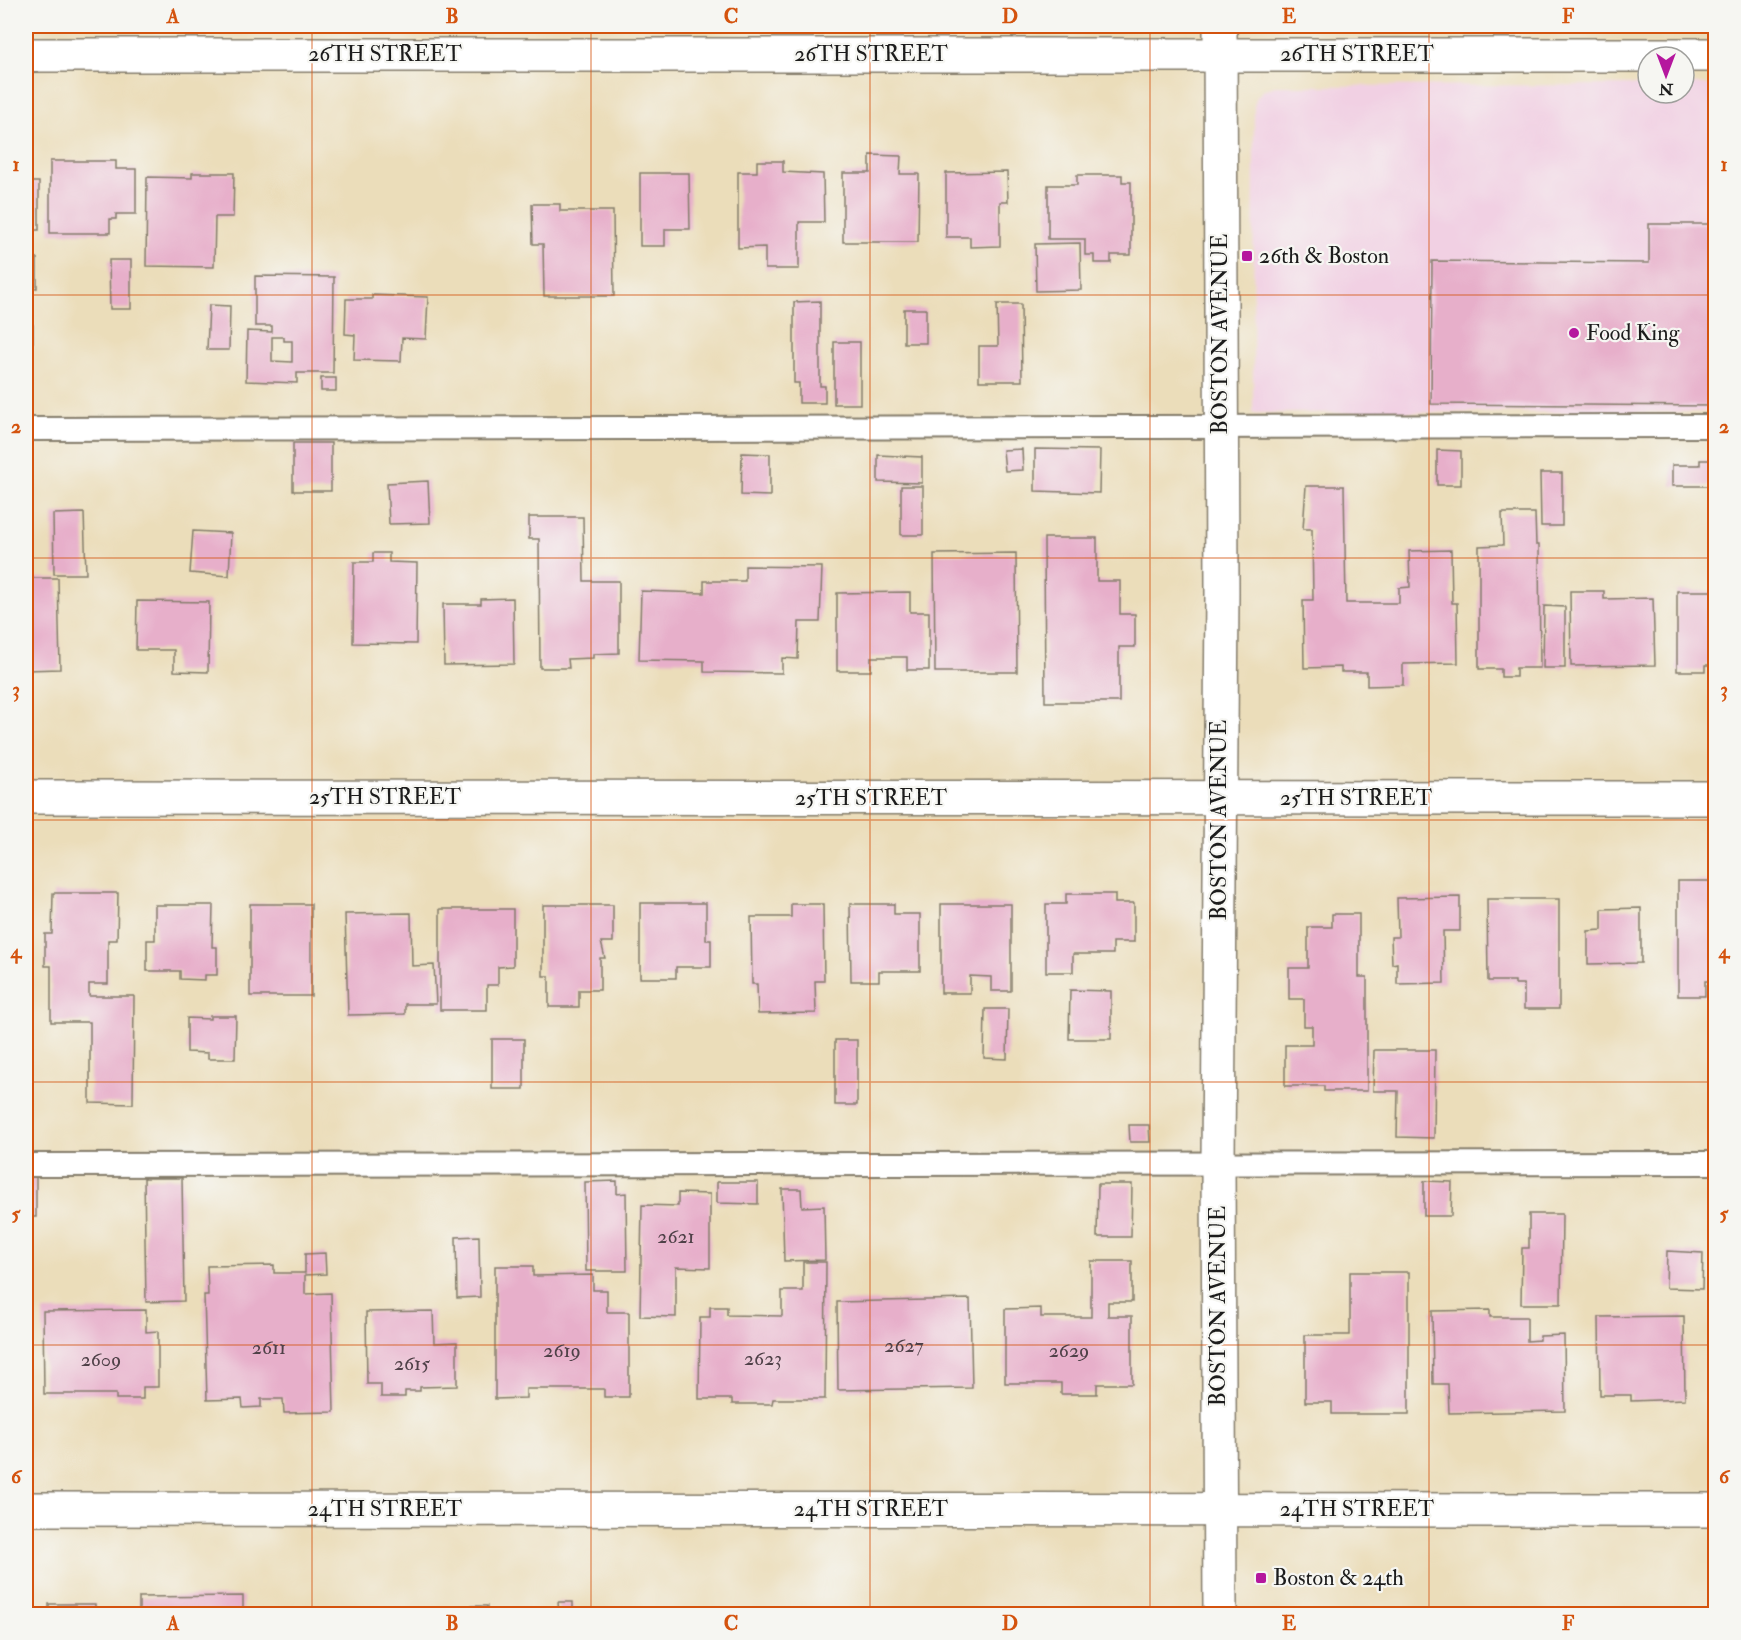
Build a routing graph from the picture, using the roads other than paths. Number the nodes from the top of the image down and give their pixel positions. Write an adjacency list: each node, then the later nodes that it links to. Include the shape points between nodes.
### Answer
1 (1220, 39): 2 (street, 26TH STREET); 3 (street, 26TH STREET); 4 (street, BOSTON AVENUE)
2 (26, 55)
3 (1716, 55)
4 (1220, 425): 5 (lane); 6 (lane); 8 (street, BOSTON AVENUE)
5 (1716, 426)
6 (26, 429)
7 (26, 797): 8 (street, 25TH STREET)
8 (1219, 798): 9 (street, 25TH STREET); 10 (street, BOSTON AVENUE)
9 (1716, 798)
10 (1218, 1163): 11 (lane); 12 (lane); 14 (street, BOSTON AVENUE)
11 (1716, 1163)
12 (26, 1165)
13 (26, 1509): 14 (street, 24TH STREET)
14 (1219, 1509): 15 (street, 24TH STREET); 16 (street, BOSTON AVENUE)
15 (1716, 1510)
16 (1220, 1614)

